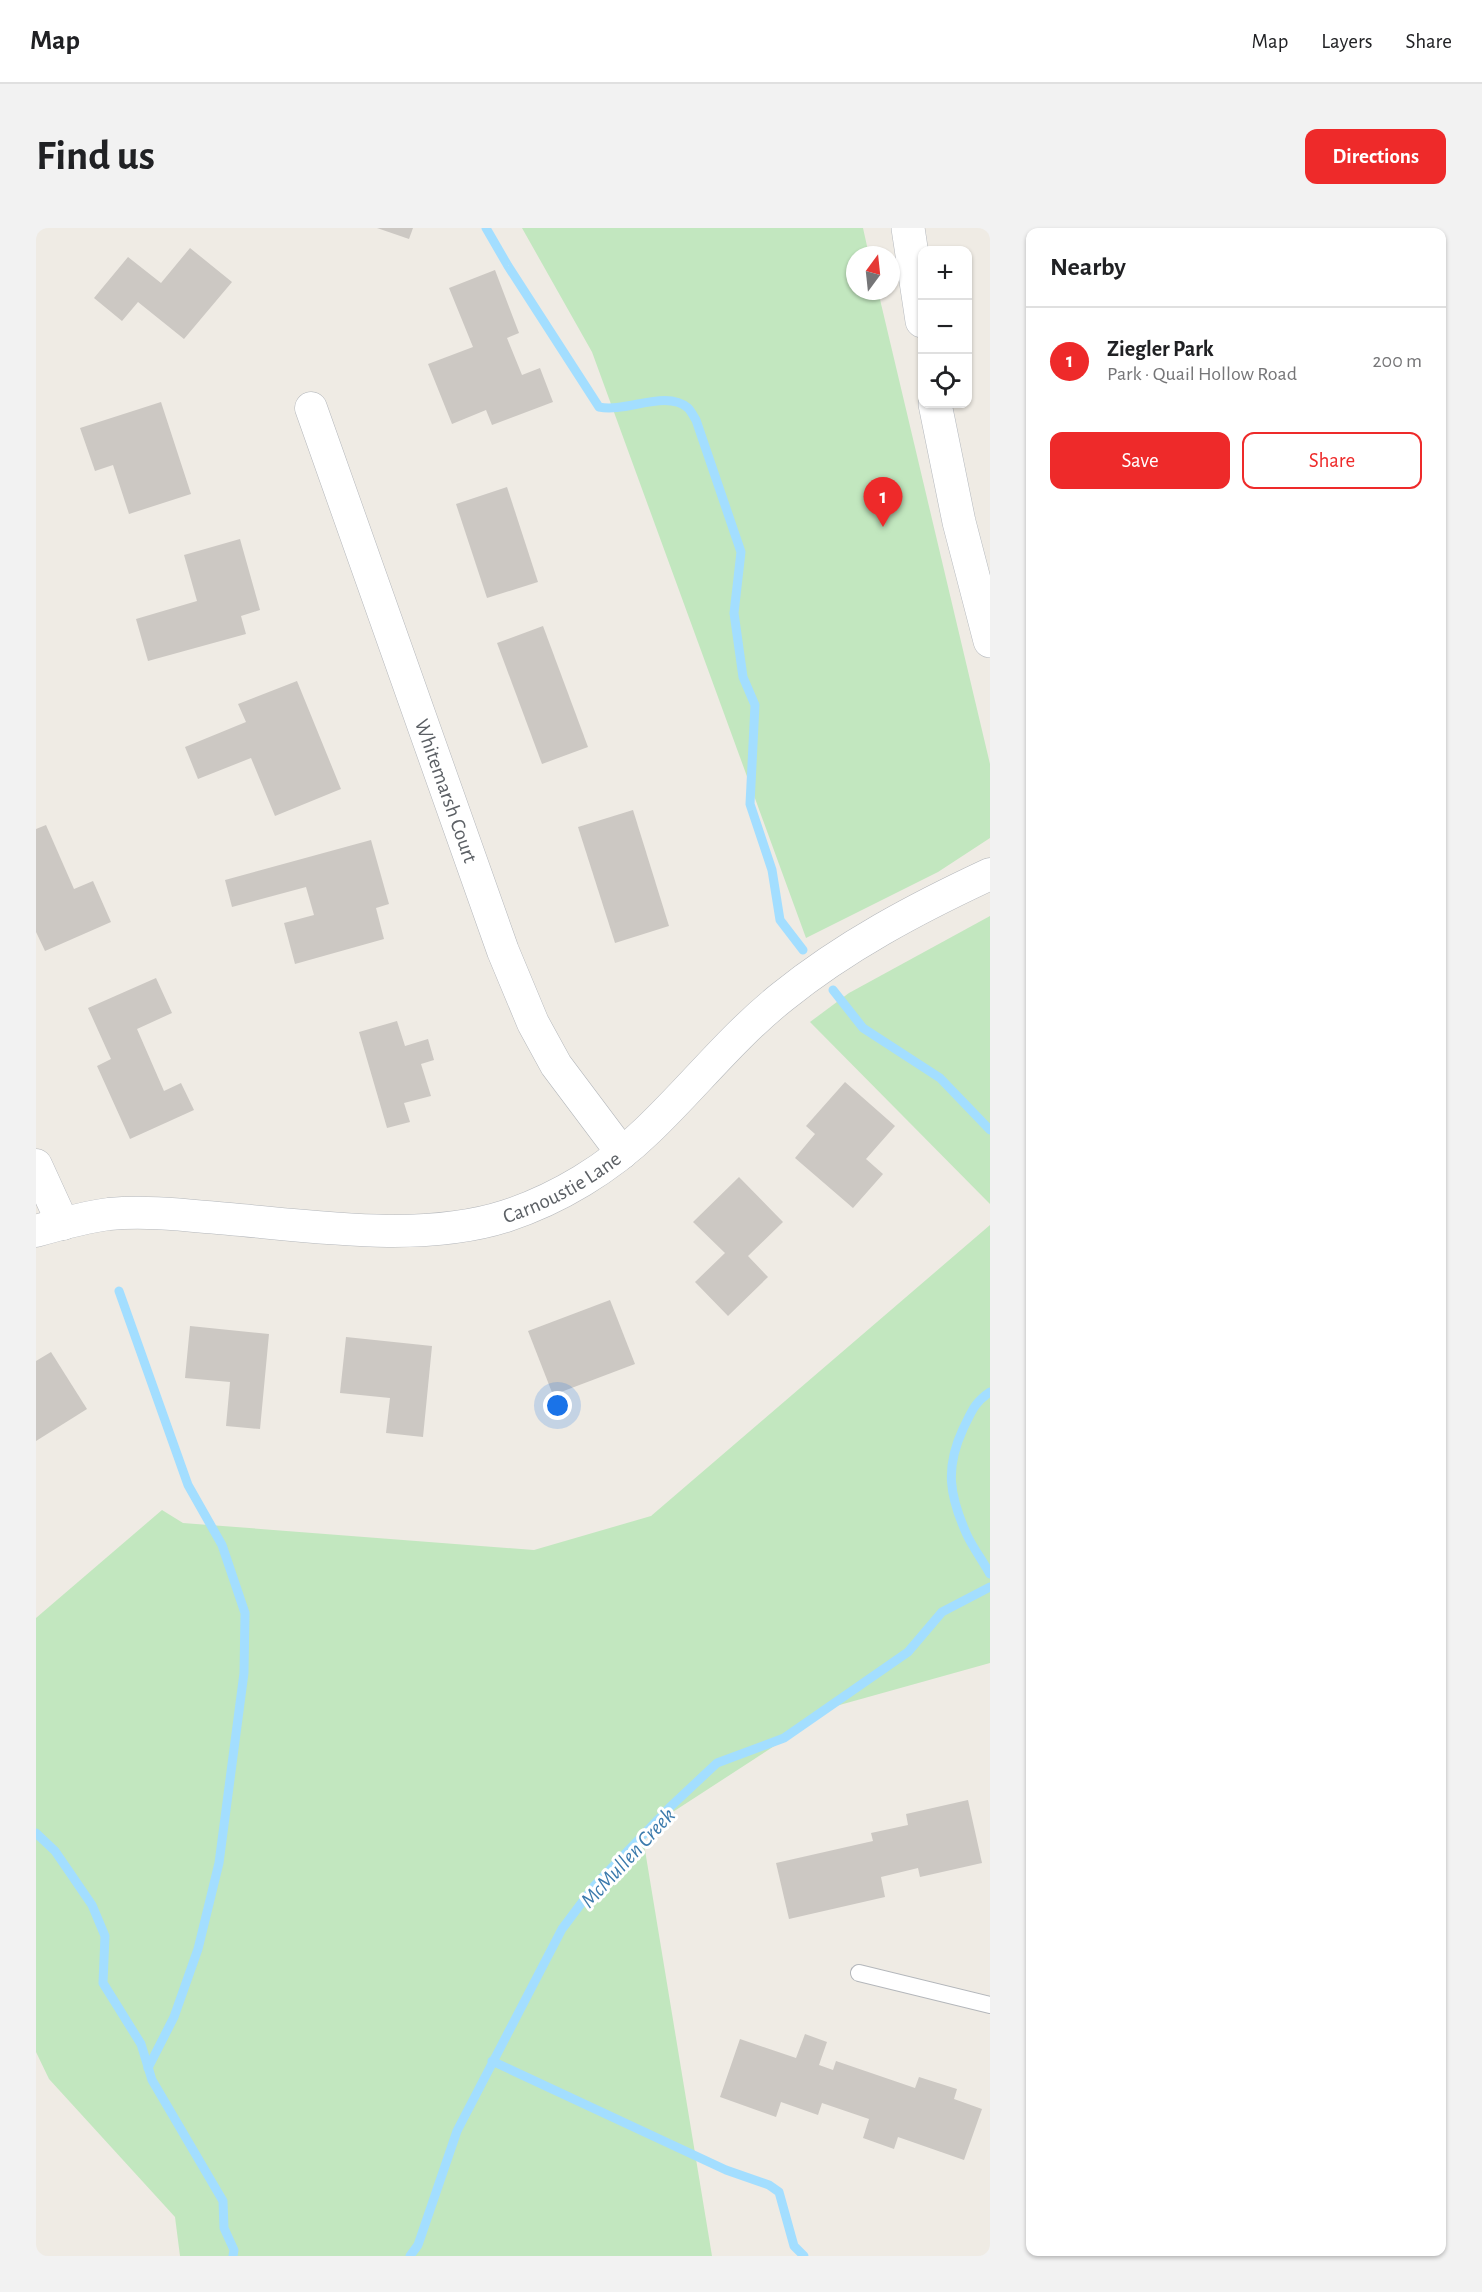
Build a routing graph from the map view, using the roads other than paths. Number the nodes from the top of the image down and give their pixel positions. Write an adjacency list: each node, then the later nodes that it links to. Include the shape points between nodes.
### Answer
1 (908, 228): 2 (main road)
2 (919, 300)
3 (310, 408): 7 (street, Whitemarsh Court, via 503,951 533,1023 556,1065)
4 (936, 408): 5 (main road, via 959,522)
5 (990, 641)
6 (990, 874): 7 (street, Carnoustie Lane, via 853,945 782,996)
7 (622, 1153): 9 (street, Carnoustie Lane, via 558,1194 506,1216 471,1225 422,1231 353,1229 165,1213 109,1214)
8 (36, 1165): 9 (street)
9 (49, 1227)
10 (860, 1973): 11 (lane)
11 (990, 2005)

